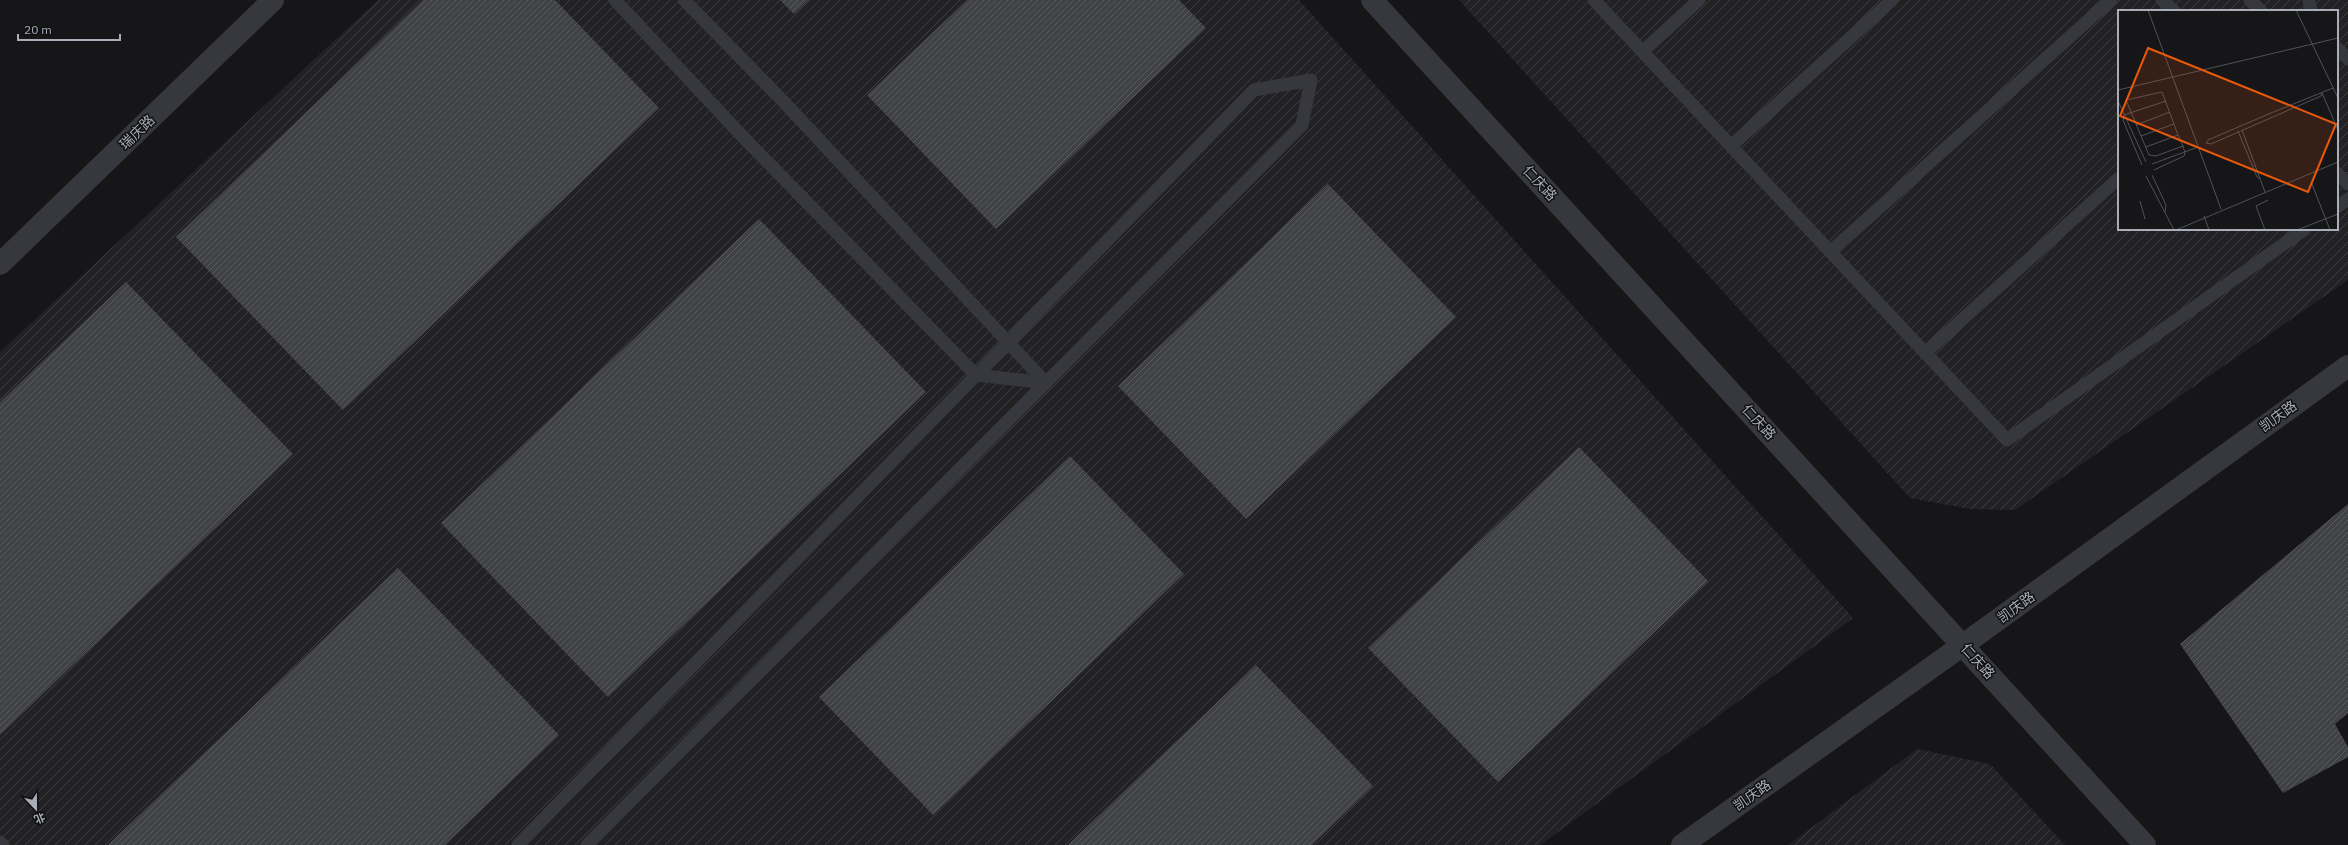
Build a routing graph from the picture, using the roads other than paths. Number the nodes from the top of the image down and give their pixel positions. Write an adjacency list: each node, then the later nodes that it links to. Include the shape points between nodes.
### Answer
1 (273, 0): 26 (street, 瑞庆路)
2 (615, 0): 30 (lane, via 743,137)
3 (684, 0): 27 (lane, via 788,106)
4 (1594, 0): 16 (lane)
5 (1699, 0): 16 (lane)
6 (1892, 0): 18 (lane)
7 (2110, 0): 25 (lane)
8 (2162, 0): 12 (lane)
9 (2250, 0): 13 (lane)
10 (2309, 0): 14 (lane)
11 (1374, 1): 32 (street, 仁庆路)
12 (2173, 10)
13 (2260, 10)
14 (2311, 10)
15 (2338, 49): 17 (lane)
16 (1642, 52): 18 (lane)
17 (2348, 59)
18 (1731, 146): 25 (lane)
19 (2338, 174): 21 (lane)
20 (2118, 179): 28 (lane)
21 (2348, 184)
22 (2348, 199): 23 (lane)
23 (2338, 206)
24 (2305, 230): 28 (lane, via 2007,440)
25 (1830, 252): 28 (lane)
26 (0, 264)
27 (1008, 342): 30 (lane); 31 (lane); 31 (lane, via 1254,90 1311,80 1302,125)
28 (1925, 353)
29 (2348, 366): 32 (street, 凯庆路)
30 (976, 375): 31 (lane); 35 (lane)
31 (1046, 383): 36 (lane)
32 (1963, 645): 37 (street, 凯庆路); 38 (street, 仁庆路)
33 (0, 842): 34 (lane)
34 (3, 845)
35 (518, 845)
36 (587, 845)
37 (1682, 845)
38 (2145, 845)

